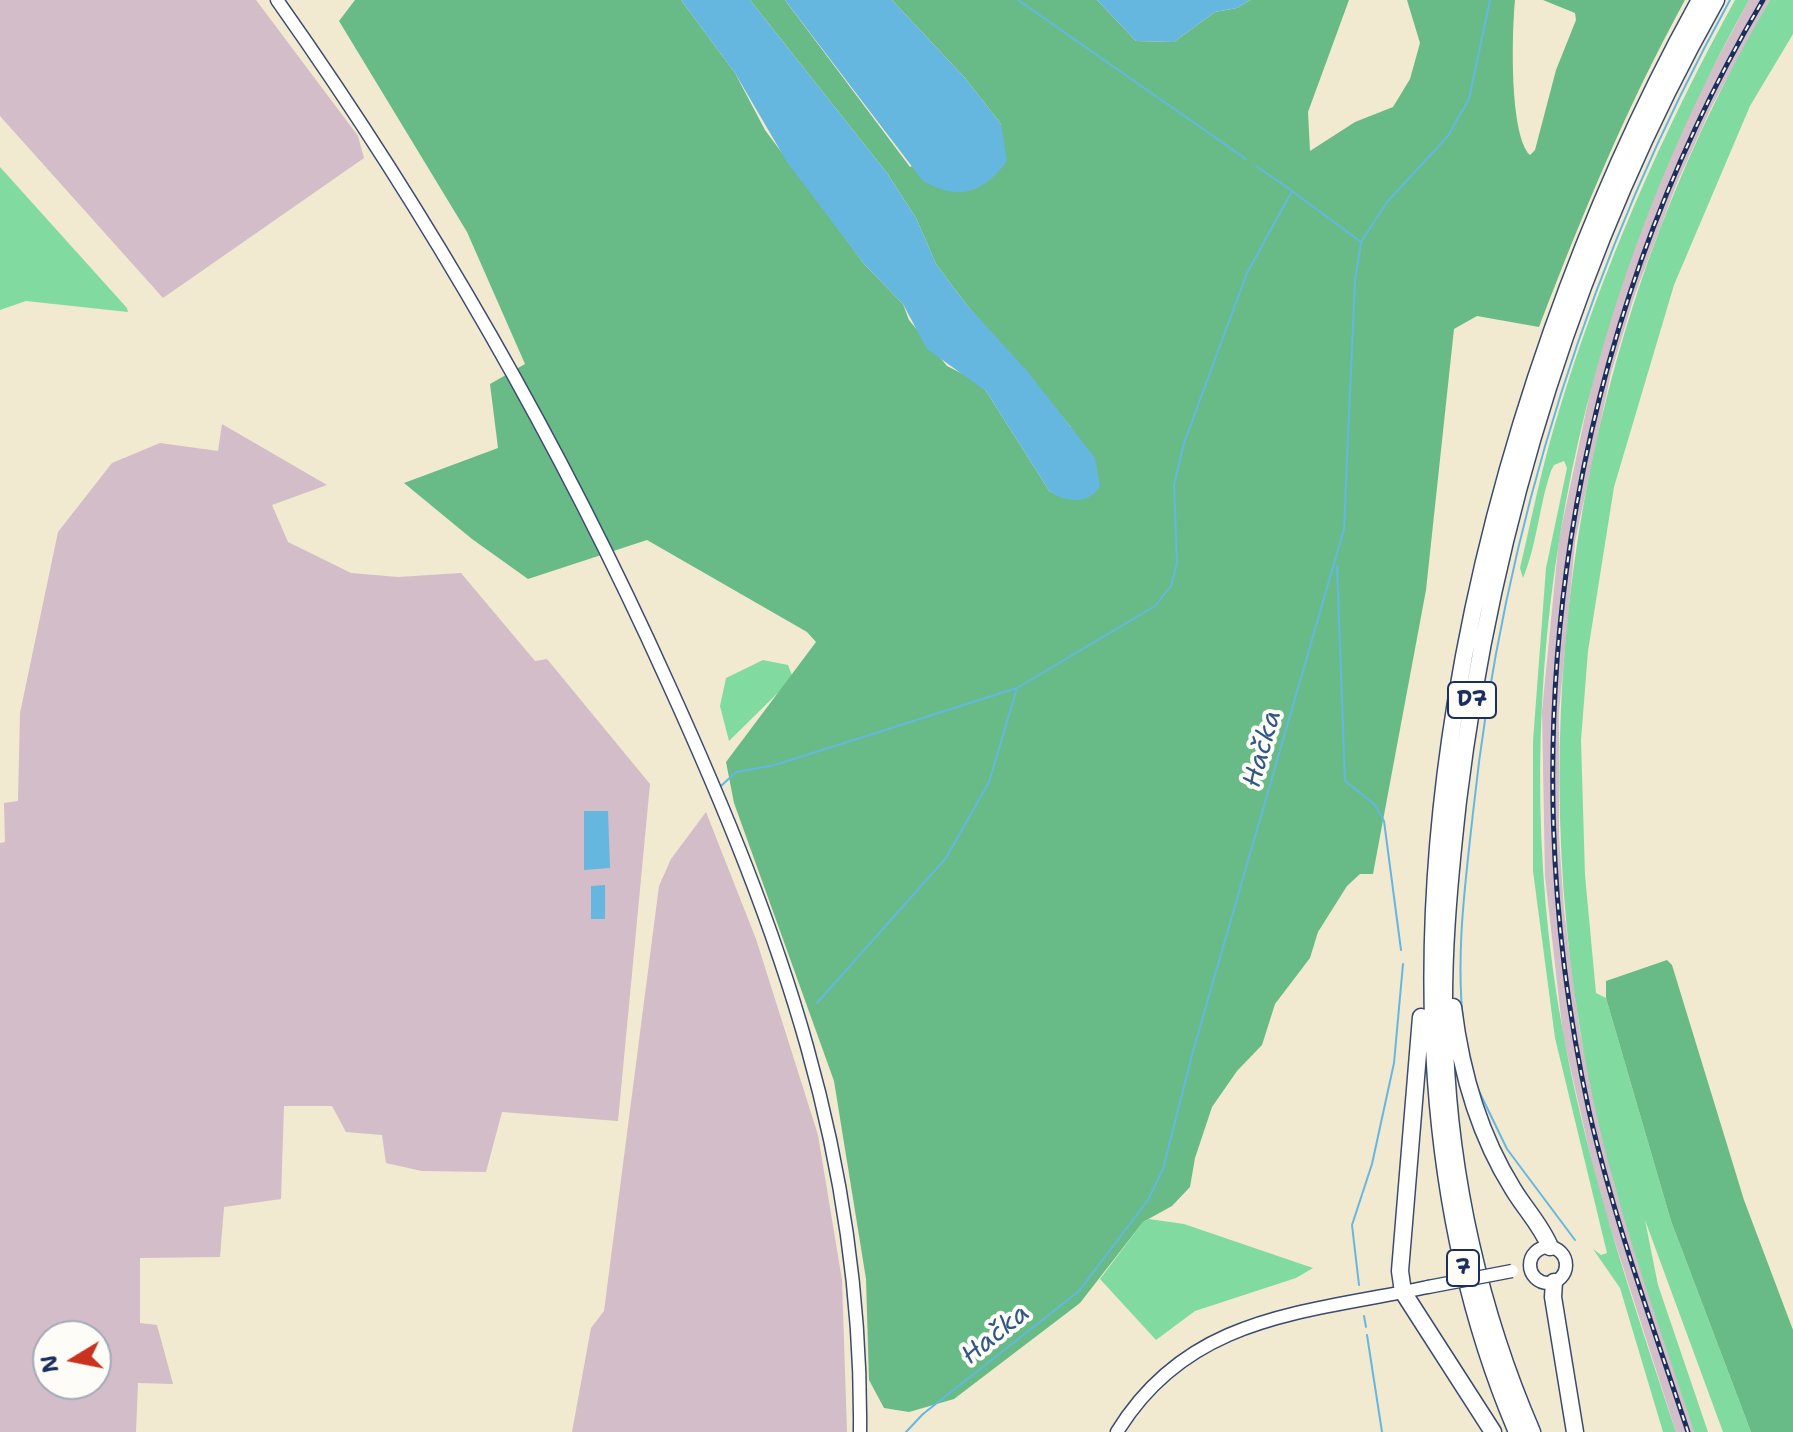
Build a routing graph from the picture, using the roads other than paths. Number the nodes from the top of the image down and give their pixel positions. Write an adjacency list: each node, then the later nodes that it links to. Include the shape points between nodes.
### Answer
1 (277, 0): 10 (street, via 383,153 535,412 603,542 713,784 791,990 827,1112 850,1245)
2 (1700, 0): 4 (highway, D7, via 1645,106 1593,225 1557,319 1504,489 1461,681 1440,839)
3 (1716, 0): 4 (highway, D7, via 1641,147 1605,232 1533,438 1475,683)
4 (1440, 917): 5 (highway, D7, via 1430,996); 6 (highway, via 1453,945 1453,1006 1471,1099 1501,1168); 9 (highway, via 1426,935 1400,1271); 14 (highway, D7, via 1455,1152 1488,1308)
5 (1435, 1098): 13 (highway, 7, via 1462,1263)
6 (1550, 1247): 7 (street, via 1532,1255); 8 (street, via 1561,1252 1566,1264)
7 (1530, 1268): 8 (street, via 1539,1281); 9 (street, bridge)
8 (1554, 1282): 15 (highway)
9 (1403, 1292): 11 (street, via 1293,1313 1221,1336 1167,1371); 12 (highway)
10 (860, 1432)
11 (1117, 1432)
12 (1493, 1432)
13 (1517, 1432)
14 (1532, 1432)
15 (1575, 1432)

